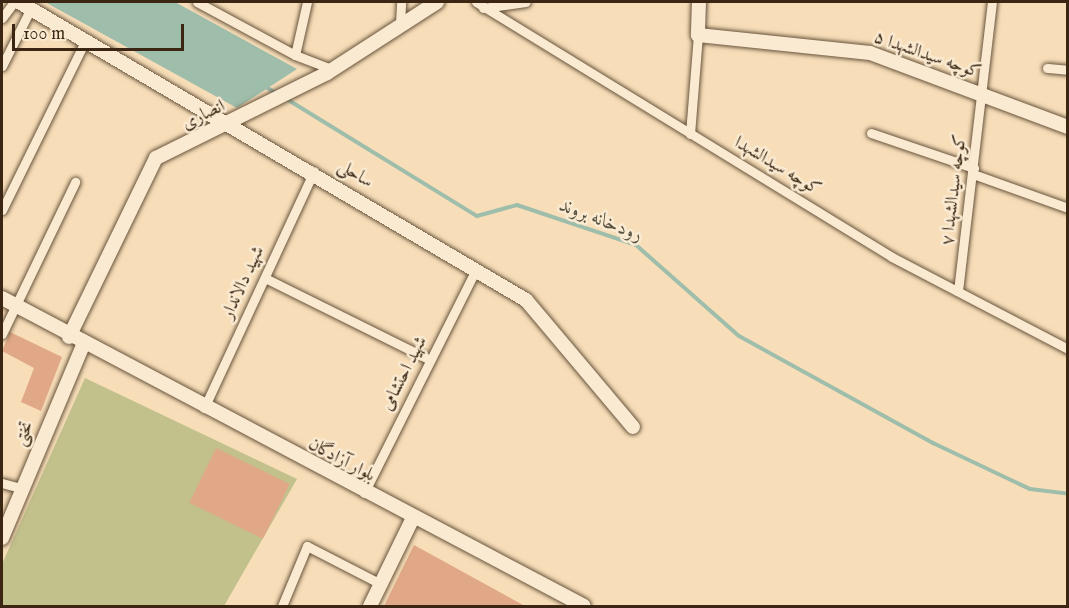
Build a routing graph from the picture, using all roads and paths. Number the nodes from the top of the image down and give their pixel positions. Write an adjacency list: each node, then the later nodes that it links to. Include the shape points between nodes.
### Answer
1 (14, 2): 11 (street)
2 (198, 2): 15 (street)
3 (307, 2): 15 (street)
4 (401, 2): 12 (street)
5 (437, 2): 12 (main road, انصاری)
6 (526, 2): 10 (street)
7 (699, 2): 13 (main road)
8 (992, 2): 20 (street, کوچه سیدالشهدا ۷)
9 (25, 5): 14 (main road, ساحلی); 16 (street)
10 (479, 5): 24 (street, کوچه سیدالشهدا)
11 (2, 18)
12 (400, 24): 19 (main road, انصاری)
13 (698, 35): 20 (main road, کوچه سیدالشهدا ۵, via 870,53); 24 (street)
14 (86, 39): 21 (main road, ساحلی); 29 (street)
15 (295, 55): 19 (street)
16 (2, 66)
17 (1047, 68): 18 (street)
18 (1068, 70)
19 (330, 71): 21 (main road, انصاری)
20 (983, 94): 22 (main road, کوچه سیدالشهدا ۵); 26 (street, کوچه سیدالشهدا ۷)
21 (227, 125): 25 (main road, ساحلی); 36 (main road, انصاری, via 156,158)
22 (1068, 127)
23 (871, 133): 26 (street)
24 (690, 134): 32 (street, کوچه سیدالشهدا)
25 (314, 171): 30 (main road, ساحلی); 31 (street, شهید دالاندار)
26 (974, 171): 28 (street); 32 (street, کوچه سیدالشهدا ۷)
27 (75, 182): 34 (street)
28 (1068, 208)
29 (2, 210)
30 (476, 269): 39 (street, شهید احتشامی); 41 (main road, ساحلی, via 526,300)
31 (265, 278): 39 (street); 40 (street, شهید دالاندار)
32 (958, 291): 38 (street, کوچه سیدالشهدا)
33 (2, 298): 34 (main road, بلوار آزادگان)
34 (16, 306): 35 (street); 36 (main road, بلوار آزادگان)
35 (2, 334)
36 (69, 337): 37 (main road, بلوار آزادگان)
37 (83, 345): 40 (main road, بلوار آزادگان); 43 (main road, تختی)
38 (1068, 349)
39 (430, 360): 44 (street, شهید احتشامی)
40 (204, 408): 44 (main road, بلوار آزادگان)
41 (633, 427)
42 (2, 483): 43 (street)
43 (21, 488): 46 (main road, تختی)
44 (364, 493): 45 (main road, بلوار آزادگان)
45 (413, 519): 47 (main road); 50 (main road, بلوار آزادگان)
46 (2, 538)
47 (381, 584): 48 (street, via 307,546); 49 (main road)
48 (282, 606)
49 (370, 606)
50 (584, 606)

